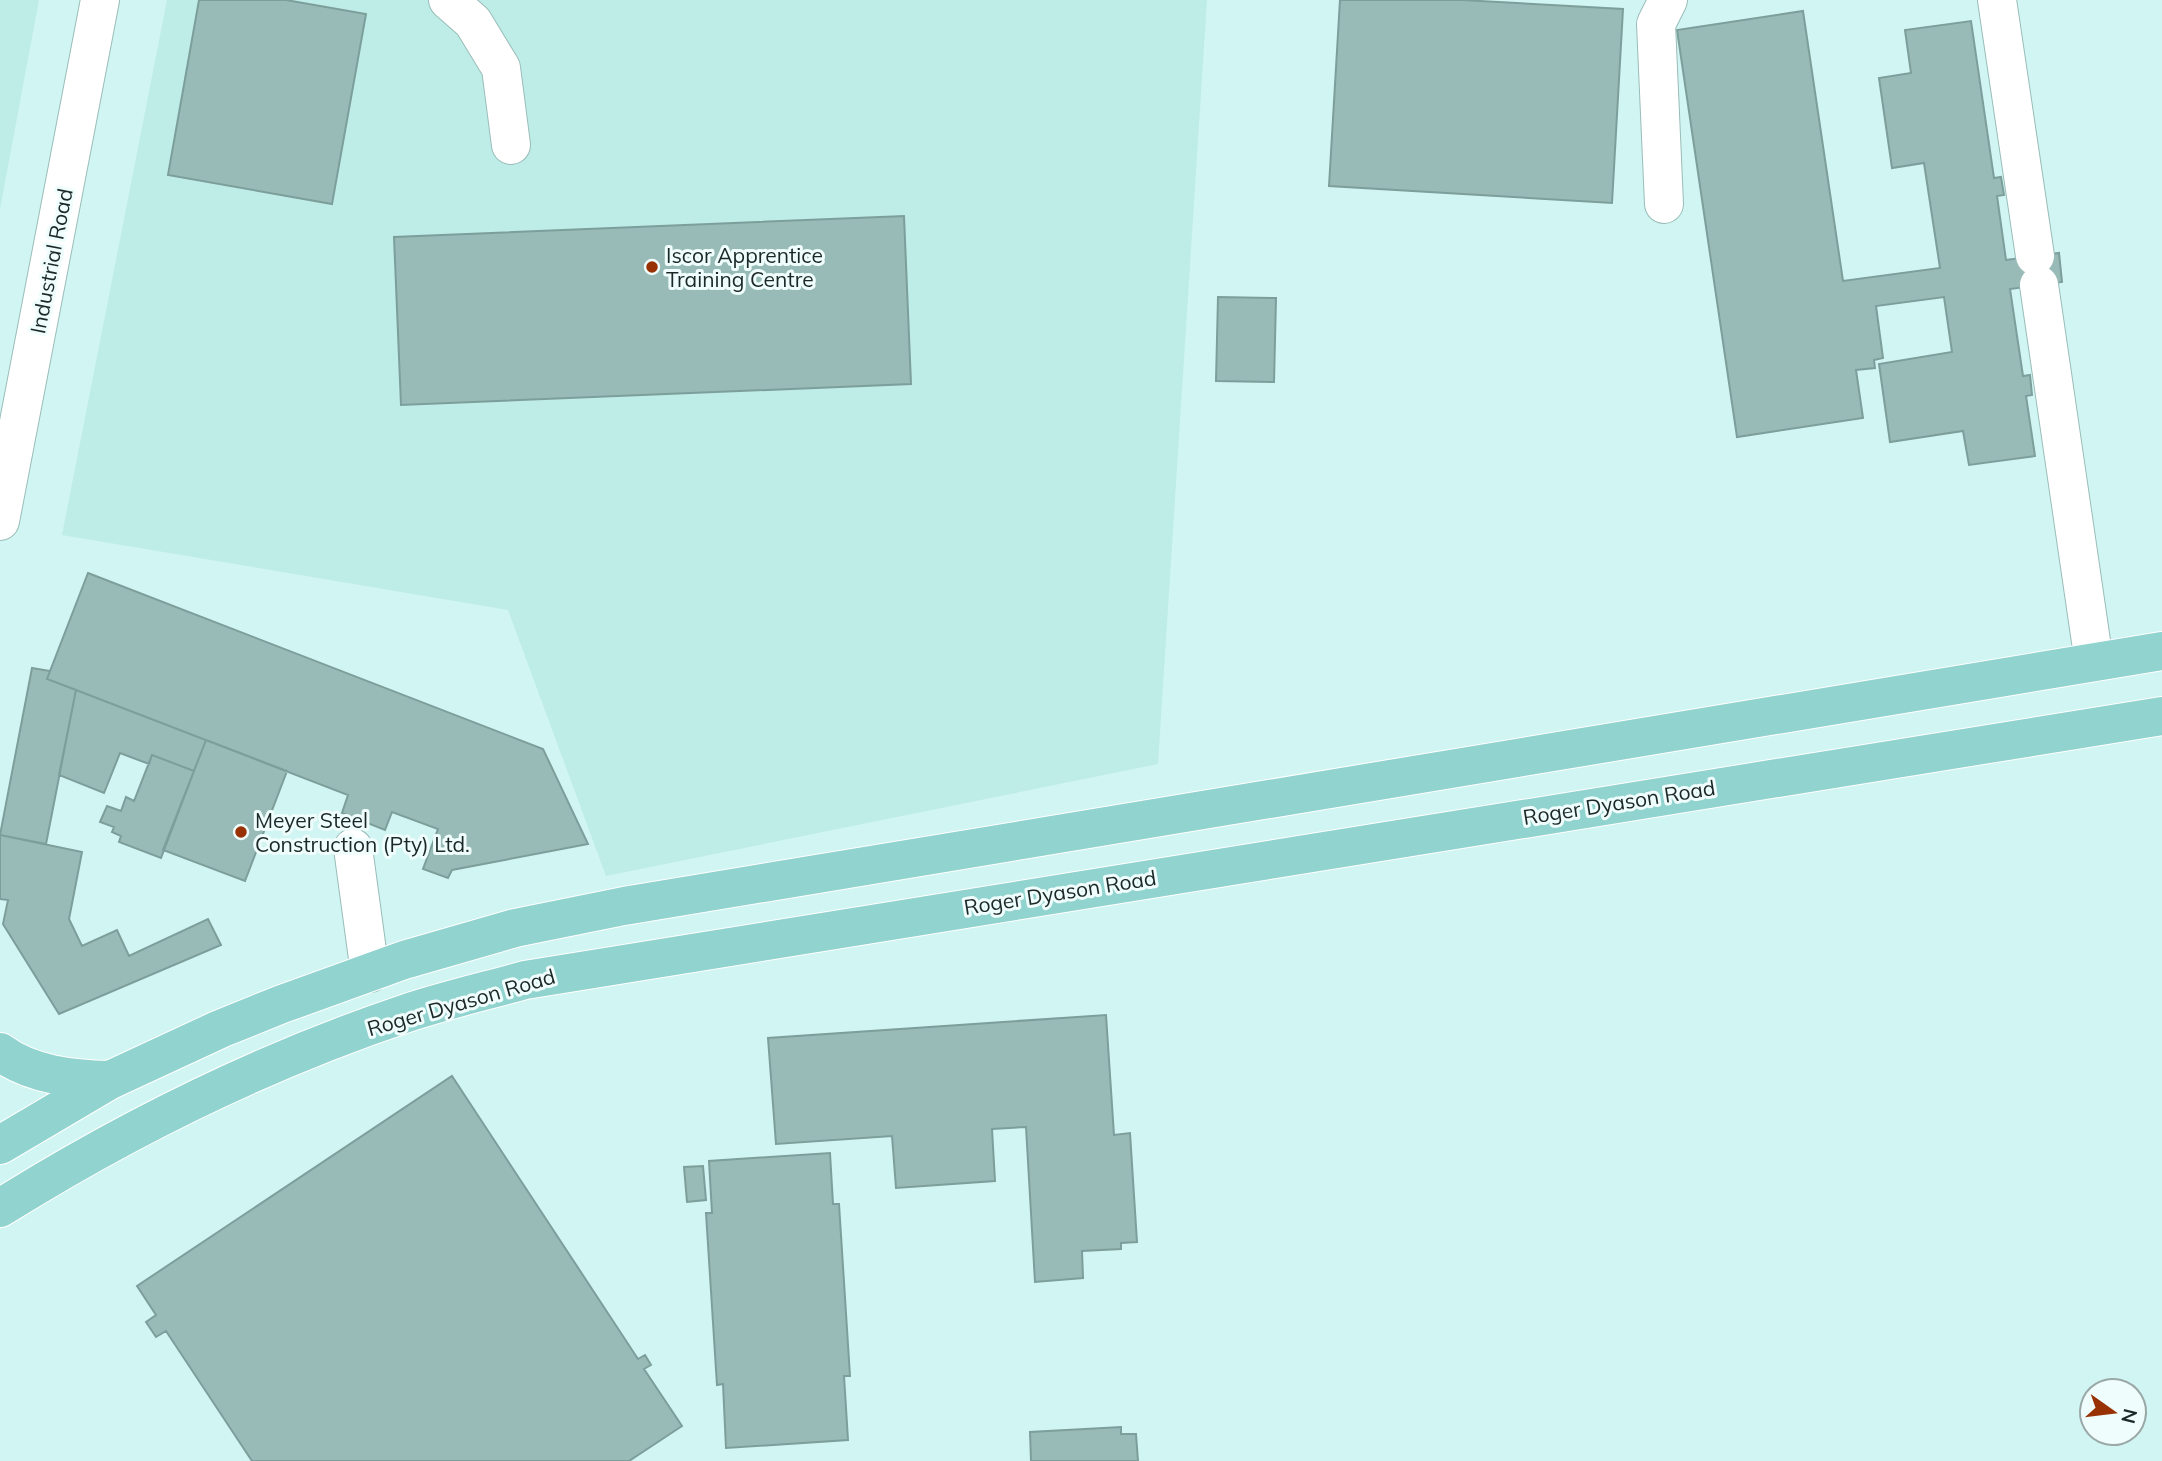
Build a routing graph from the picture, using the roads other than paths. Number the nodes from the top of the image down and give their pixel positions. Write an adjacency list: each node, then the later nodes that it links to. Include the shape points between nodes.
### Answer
1 (100, 0): 7 (street, Industrial Road)
2 (448, 0): 5 (street, via 473,22 501,68)
3 (1668, 0): 6 (street, via 1656,24)
4 (1997, 0): 10 (street)
5 (511, 145)
6 (1664, 204)
7 (16, 364): 8 (street, Industrial Road)
8 (0, 521)
9 (2162, 651): 10 (main road)
10 (2094, 663): 13 (main road, via 624,906 515,928)
11 (2162, 716): 17 (main road, Roger Dyason Road, via 525,980 408,1013 222,1087 135,1129)
12 (352, 848): 13 (street)
13 (370, 973): 15 (main road, via 220,1029)
14 (0, 1052): 15 (main road, via 39,1071)
15 (110, 1080): 16 (main road)
16 (0, 1145)
17 (0, 1208)

